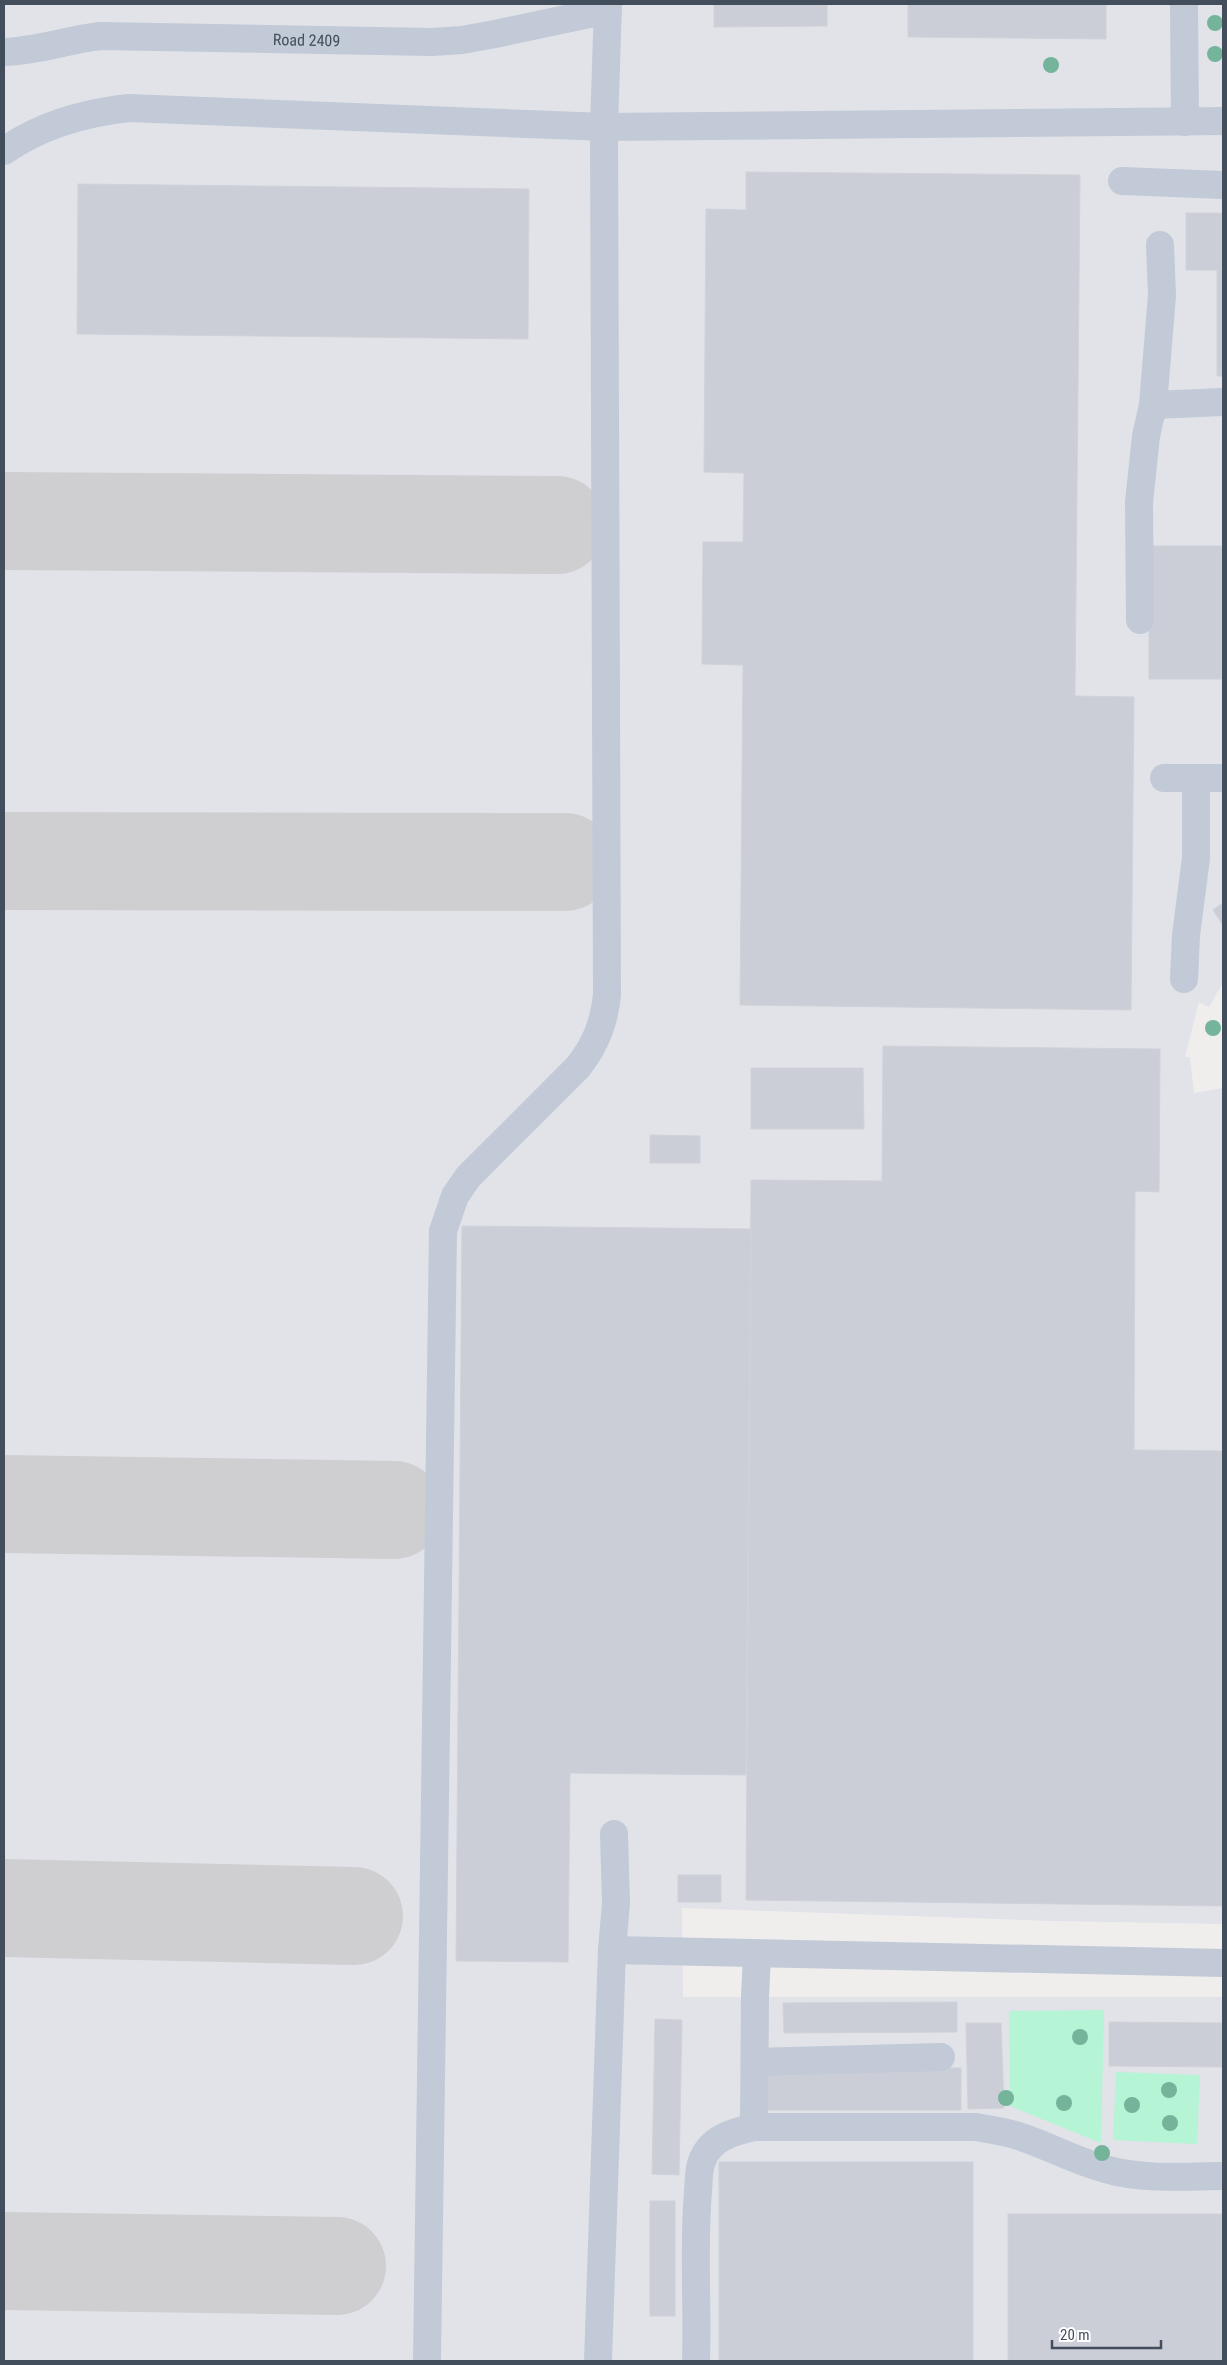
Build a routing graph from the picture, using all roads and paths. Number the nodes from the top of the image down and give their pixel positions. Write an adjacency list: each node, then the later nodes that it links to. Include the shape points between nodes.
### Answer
1 (1184, 4): 5 (lane)
2 (608, 7): 3 (lane, Road 2409, via 462,40 100,36 43,49); 6 (lane)
3 (4, 52)
4 (1223, 121): 5 (lane)
5 (1185, 122): 6 (lane)
6 (604, 127): 7 (lane, via 128,108 56,124 33,133); 26 (lane, via 605,1012 592,1049 578,1067 468,1177 455,1196 443,1231)
7 (4, 151)
8 (1122, 181): 9 (lane)
9 (1223, 186)
10 (1160, 246): 12 (lane, via 1162,295)
11 (1223, 402): 12 (lane)
12 (1153, 405): 13 (lane, via 1139,502)
13 (1140, 620)
14 (1164, 778): 16 (lane)
15 (1223, 778): 16 (lane)
16 (1196, 779): 17 (lane, via 1196,858)
17 (1184, 979)
18 (614, 1834): 19 (lane, via 616,1903)
19 (612, 1950): 20 (lane); 27 (lane)
20 (757, 1955): 21 (lane); 23 (lane)
21 (1223, 1963)
22 (941, 2057): 23 (lane)
23 (755, 2062): 24 (lane)
24 (754, 2127): 25 (lane, via 975,2127 1026,2138 1111,2171); 28 (lane, via 720,2138 701,2162 696,2209)
25 (1223, 2176)
26 (427, 2361)
27 (598, 2361)
28 (696, 2361)

